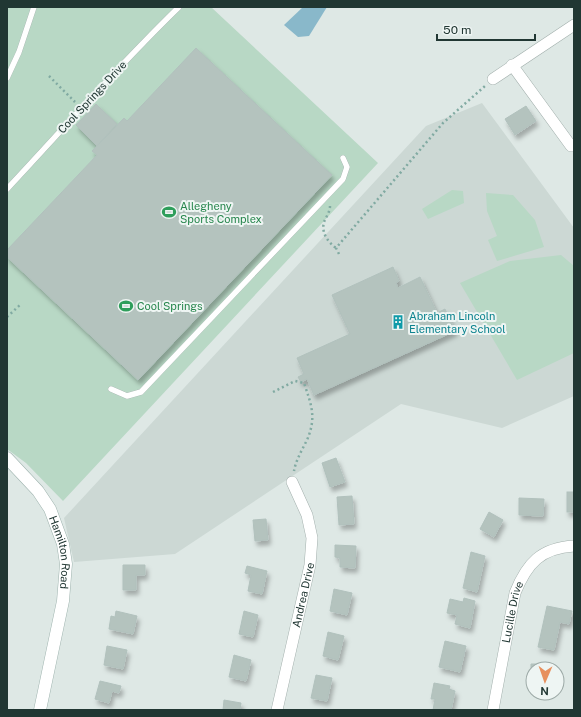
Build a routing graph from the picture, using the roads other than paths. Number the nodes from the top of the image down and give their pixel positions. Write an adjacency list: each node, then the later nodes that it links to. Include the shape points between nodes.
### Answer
1 (34, 7): 5 (lane)
2 (179, 7): 9 (lane, Cool Springs Drive)
3 (574, 25): 4 (street)
4 (512, 65): 6 (street); 7 (street, via 571,146)
5 (7, 78)
6 (493, 79)
7 (574, 146)
8 (343, 158): 10 (lane, via 347,167 343,179 141,392 127,396)
9 (7, 189)
10 (111, 389)
11 (7, 458): 14 (street, Hamilton Road, via 38,491 50,509 63,544 66,564 63,601)
12 (292, 482): 15 (street, Andrea Drive, via 307,515 312,538 310,565)
13 (574, 546): 16 (street, Lucille Drive, via 559,547 542,554 520,580 515,593)
14 (40, 710)
15 (277, 710)
16 (493, 710)

